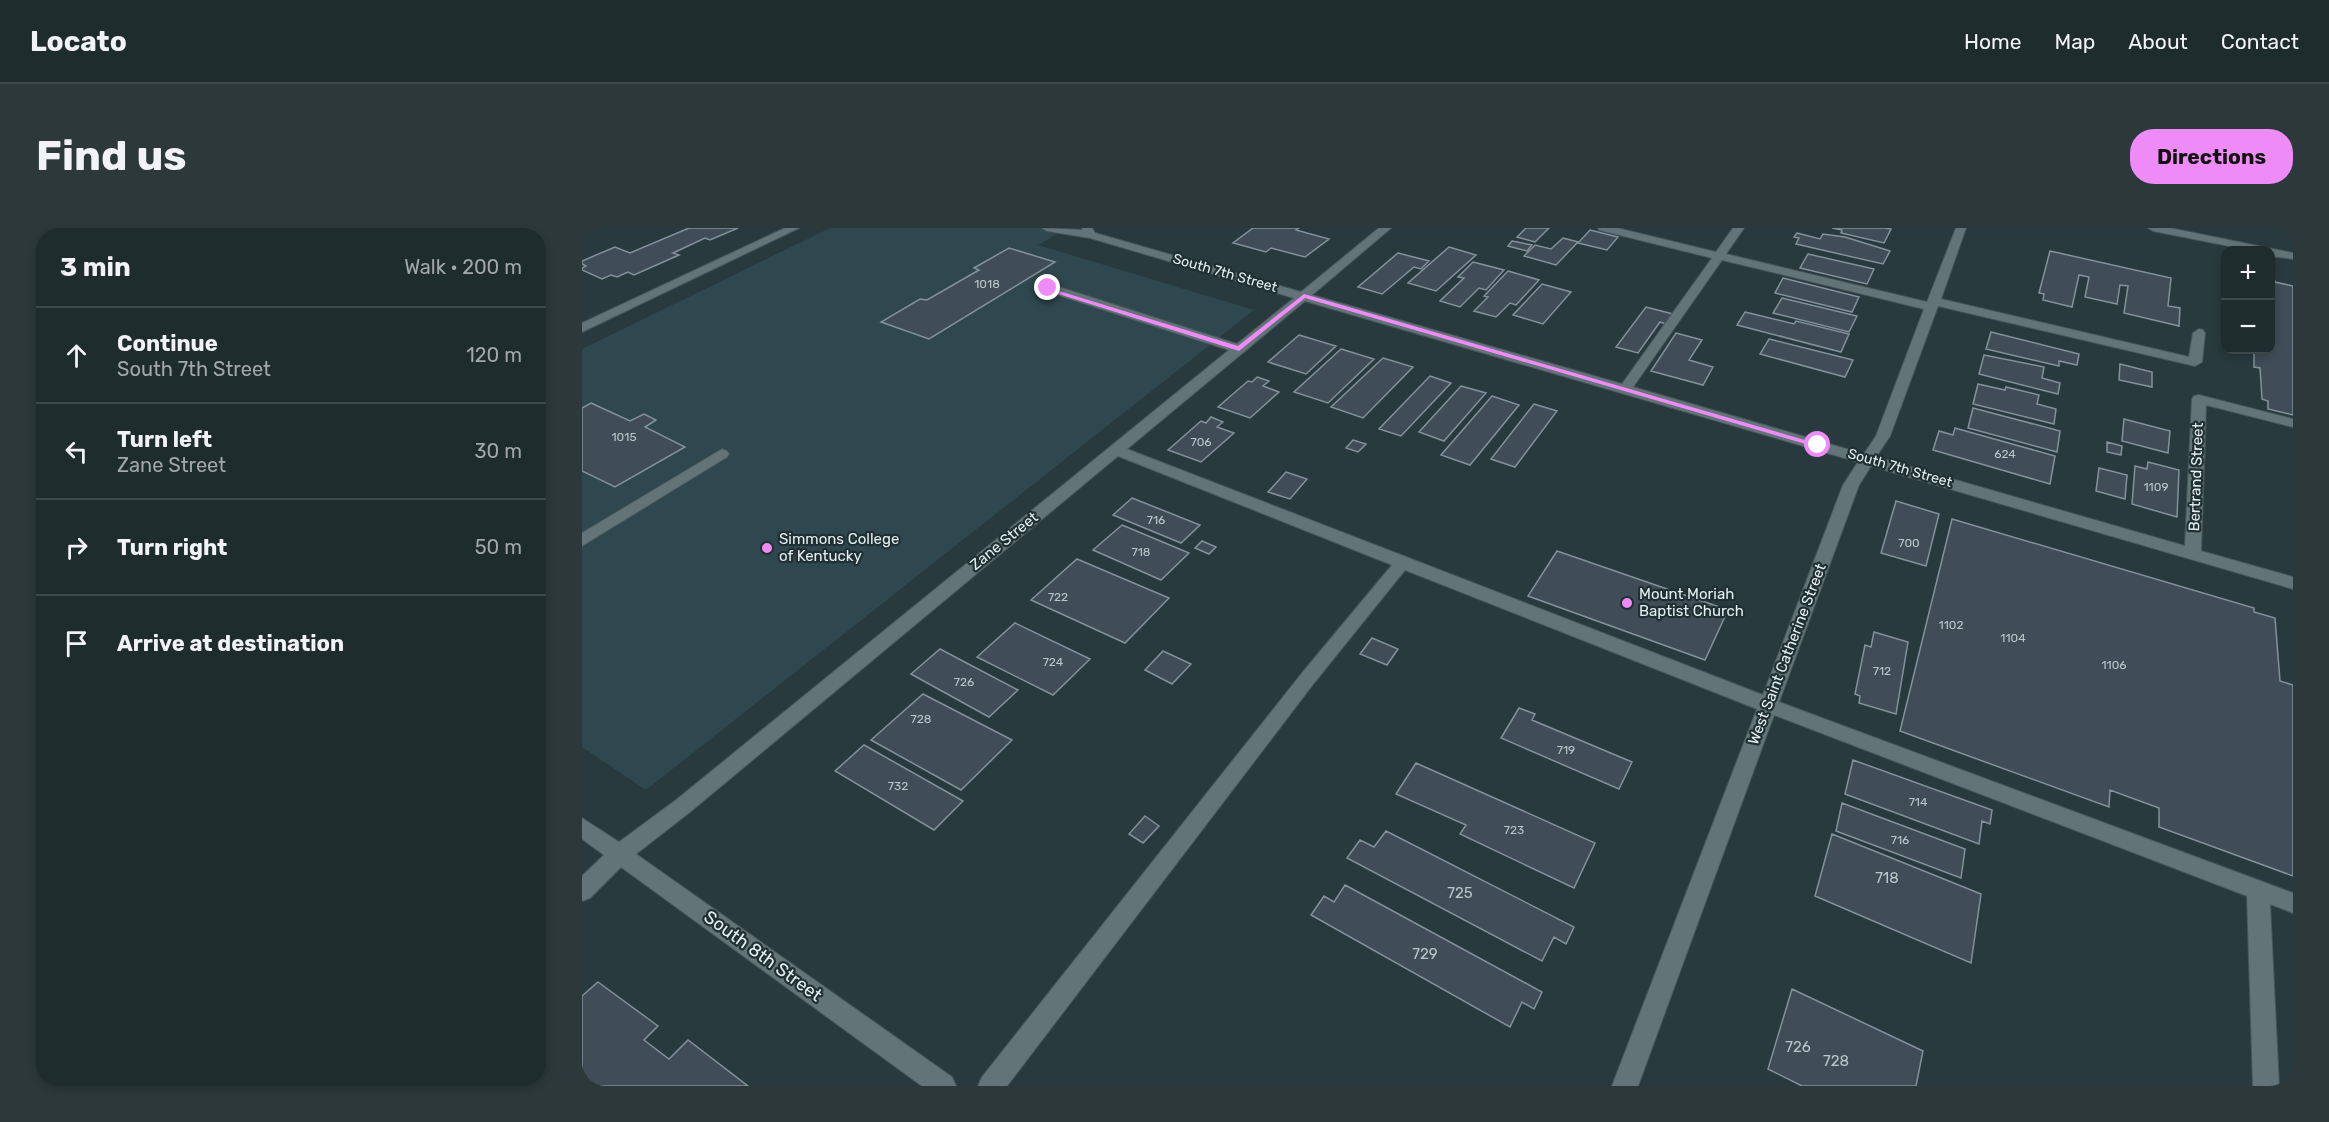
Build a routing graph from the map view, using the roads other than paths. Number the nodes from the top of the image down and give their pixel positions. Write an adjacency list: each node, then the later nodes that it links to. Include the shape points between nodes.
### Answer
1 (794, 228): 17 (street)
2 (1047, 228): 8 (street, South 7th Street)
3 (1386, 228): 15 (street, Zane Street)
4 (1603, 228): 12 (street)
5 (1739, 228): 12 (street)
6 (1961, 228): 16 (street, West Saint Catherine Street)
7 (2153, 228): 9 (street)
8 (1089, 232): 15 (street, South 7th Street)
9 (2194, 232): 10 (street)
10 (2248, 246)
11 (2275, 253): 13 (street)
12 (1719, 256): 16 (street); 20 (street)
13 (2293, 256)
14 (1048, 288): 19 (street)
15 (1304, 296): 19 (street, Zane Street); 20 (street, South 7th Street)
16 (1933, 304): 18 (street, via 2195,362); 24 (street, West Saint Catherine Street, via 1883,436)
17 (582, 328)
18 (2199, 333)
19 (1239, 348): 22 (street, Zane Street)
20 (1625, 389): 24 (street, South 7th Street)
21 (2293, 423): 26 (street, Bertrand Street, via 2199,399)
22 (1115, 450): 27 (street); 31 (street, Zane Street)
23 (722, 454): 25 (street)
24 (1868, 459): 26 (street, South 7th Street); 29 (street, West Saint Catherine Street, via 1851,485)
25 (582, 540)
26 (2193, 554): 28 (street, South 7th Street)
27 (1402, 563): 29 (street); 36 (street)
28 (2293, 583)
29 (1767, 705): 32 (street); 37 (street, West Saint Catherine Street)
30 (582, 827): 31 (street, South 8th Street)
31 (621, 853): 33 (street, Zane Street); 35 (street, South 8th Street)
32 (2258, 890): 34 (street); 38 (street)
33 (582, 891)
34 (2293, 903)
35 (943, 1086)
36 (991, 1086)
37 (1625, 1086)
38 (2266, 1086)

